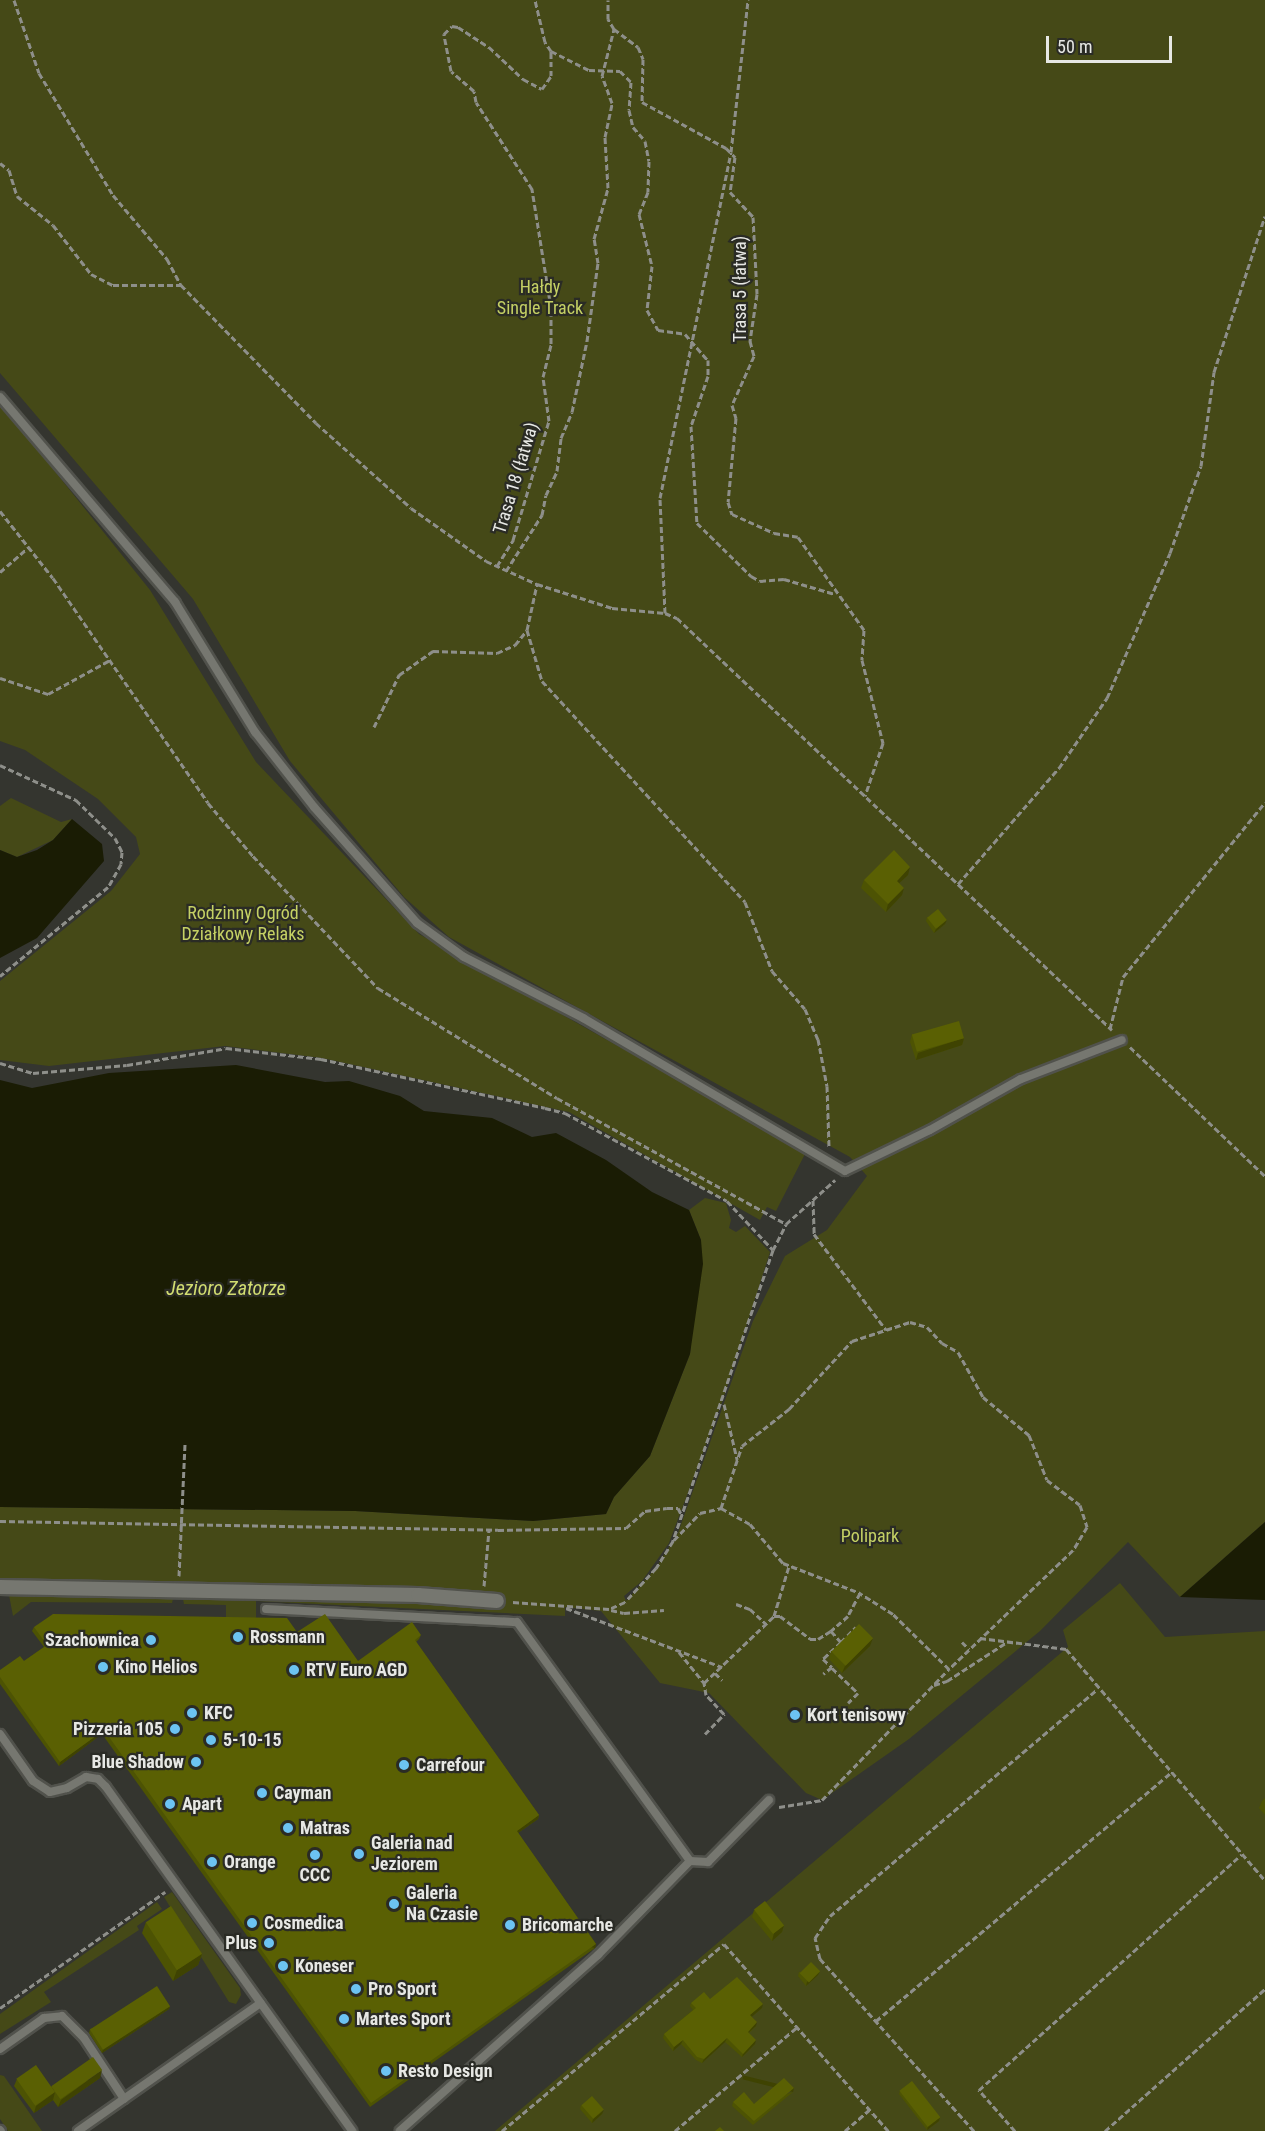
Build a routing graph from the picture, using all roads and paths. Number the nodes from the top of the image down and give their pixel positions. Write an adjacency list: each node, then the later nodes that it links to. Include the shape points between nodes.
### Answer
1 (14, 0): 11 (path, via 39,73 113,195 167,259)
2 (535, 0): 6 (path, Trasa 18 (łatwa), via 545,42)
3 (608, 0): 5 (path, via 608,19)
4 (748, 0): 8 (path)
5 (614, 29): 7 (path); 8 (path, via 638,47 643,59 642,102)
6 (551, 51): 7 (path, via 589,70); 16 (path, Trasa 18 (łatwa), via 549,83 538,89 489,47 458,27 452,26 444,34 451,71 474,92 476,102 532,189 551,308 551,344 543,377 549,421 513,540)
7 (603, 70): 12 (path, via 620,71 631,82 628,110 648,151 648,192 639,214 652,266 647,310 658,330 685,334); 17 (path, via 612,103 605,137 608,188 594,239 598,263 587,341 572,412 561,438 557,471 542,515)
8 (731, 152): 12 (path); 20 (path, Trasa 5 (łatwa), via 735,157 730,192 753,217 757,294 750,340 754,356 732,405 736,418 728,502 732,514 774,533 798,537)
9 (0, 163): 11 (path, via 9,170 17,196 53,225 91,274 114,285)
10 (1265, 216): 29 (path, via 1215,372 1201,466 1170,553 1107,698 1059,768)
11 (181, 285): 16 (path, via 316,423 394,493 451,538)
12 (693, 342): 20 (path, via 708,360 708,376 691,426 699,528 760,581 784,579); 21 (path, via 660,498)
13 (0, 397): 34 (lane, via 176,602 255,732 314,807 417,923 464,957 583,1018)
14 (0, 511): 15 (path)
15 (29, 548): 18 (path); 23 (path)
16 (497, 567): 17 (path)
17 (507, 571): 19 (path)
18 (0, 572)
19 (537, 584): 21 (path, via 612,608); 22 (path)
20 (836, 594): 27 (path, Trasa 5 (łatwa), via 866,634 862,660 883,743)
21 (665, 613): 27 (path, via 697,635)
22 (527, 630): 25 (path, via 515,645 497,652 433,651 399,675); 34 (path, via 542,681 745,902 772,971 804,1009 818,1039 827,1086)
23 (110, 660): 24 (path, via 48,694); 38 (path, via 208,803 378,988 557,1098)
24 (0, 678)
25 (374, 727)
26 (0, 765): 30 (path, via 76,800 115,837 122,852 121,864 108,887)
27 (865, 796): 29 (path)
28 (1265, 802): 31 (path, via 1123,977)
29 (957, 884): 31 (path)
30 (0, 976)
31 (1110, 1029): 32 (path)
32 (1122, 1040): 35 (lane, via 1021,1079 930,1130); 36 (path)
33 (0, 1063): 39 (path, via 33,1073 127,1065 226,1048 321,1059 555,1110 727,1201)
34 (831, 1160): 35 (lane)
35 (845, 1171): 37 (path)
36 (1265, 1176)
37 (813, 1199): 38 (path); 40 (path, via 814,1234)
38 (786, 1224): 39 (path)
39 (773, 1250): 41 (path)
40 (886, 1330): 43 (path, via 852,1341 789,1409 742,1446); 65 (path, via 910,1322 927,1327 958,1352 983,1397 1018,1422 1029,1435 1047,1480 1080,1505 1086,1515 1082,1540)
41 (724, 1402): 43 (path); 45 (path)
42 (185, 1443): 47 (path)
43 (738, 1461): 44 (path)
44 (721, 1508): 49 (path, via 700,1513); 50 (path, via 750,1524 776,1557)
45 (682, 1516): 48 (path, via 678,1508 667,1508 645,1511 626,1528); 49 (path)
46 (0, 1521): 47 (path)
47 (181, 1523): 48 (path); 53 (path)
48 (489, 1530): 51 (path)
49 (673, 1541): 59 (path, via 644,1583 625,1602)
50 (789, 1566): 54 (path); 61 (path)
51 (484, 1586)
52 (0, 1587): 53 (street)
53 (178, 1590): 55 (street)
54 (860, 1593): 63 (path, via 848,1616); 73 (path, via 893,1614)
55 (497, 1600): 57 (path)
56 (736, 1605): 62 (path, via 750,1609)
57 (564, 1607): 59 (path); 70 (path)
58 (266, 1609): 86 (lane, via 517,1622)
59 (609, 1609): 60 (path, via 624,1613)
60 (664, 1610)
61 (774, 1616): 62 (path); 63 (path, via 780,1616 810,1639)
62 (766, 1624): 71 (path)
63 (831, 1631): 66 (path)
64 (862, 1633): 66 (path, via 856,1627)
65 (980, 1638): 68 (path); 69 (path)
66 (841, 1642): 72 (path, via 823,1659)
67 (962, 1642): 69 (path)
68 (1007, 1642): 78 (path); 79 (path, via 1066,1649)
69 (969, 1649): 73 (path)
70 (679, 1652): 71 (path); 77 (path)
71 (722, 1667): 74 (path)
72 (832, 1667): 75 (path); 80 (path, via 858,1693)
73 (949, 1669): 78 (path)
74 (716, 1673): 76 (path); 77 (path)
75 (823, 1674)
76 (722, 1680)
77 (704, 1683): 82 (path, via 706,1695 724,1714)
78 (933, 1686): 84 (path, via 822,1800 778,1807)
79 (1098, 1689): 83 (path); 92 (path, via 819,1929 815,1938 820,1959)
80 (848, 1703)
81 (0, 1734): 90 (lane, via 33,1781 50,1792 86,1777 98,1779)
82 (705, 1734)
83 (1171, 1773): 85 (path); 92 (path)
84 (769, 1800): 86 (lane, via 708,1862)
85 (1242, 1854): 87 (path); 105 (path, via 979,2090)
86 (690, 1861): 99 (lane, via 598,1956)
87 (1265, 1880)
88 (169, 1889): 91 (path)
89 (1265, 1989): 106 (path)
90 (261, 2003): 95 (lane); 98 (lane)
91 (0, 2008)
92 (876, 2021): 104 (path)
93 (797, 2027): 96 (path); 100 (path, via 724,1944); 101 (path)
94 (0, 2049): 95 (lane, via 51,2015 62,2016 84,2038)
95 (124, 2099): 97 (lane)
96 (869, 2110): 102 (path); 103 (path)
97 (78, 2131)
98 (352, 2131)
99 (400, 2131)
100 (502, 2131)
101 (675, 2131)
102 (845, 2131)
103 (888, 2131)
104 (974, 2131)
105 (1014, 2131)
106 (1105, 2131)

